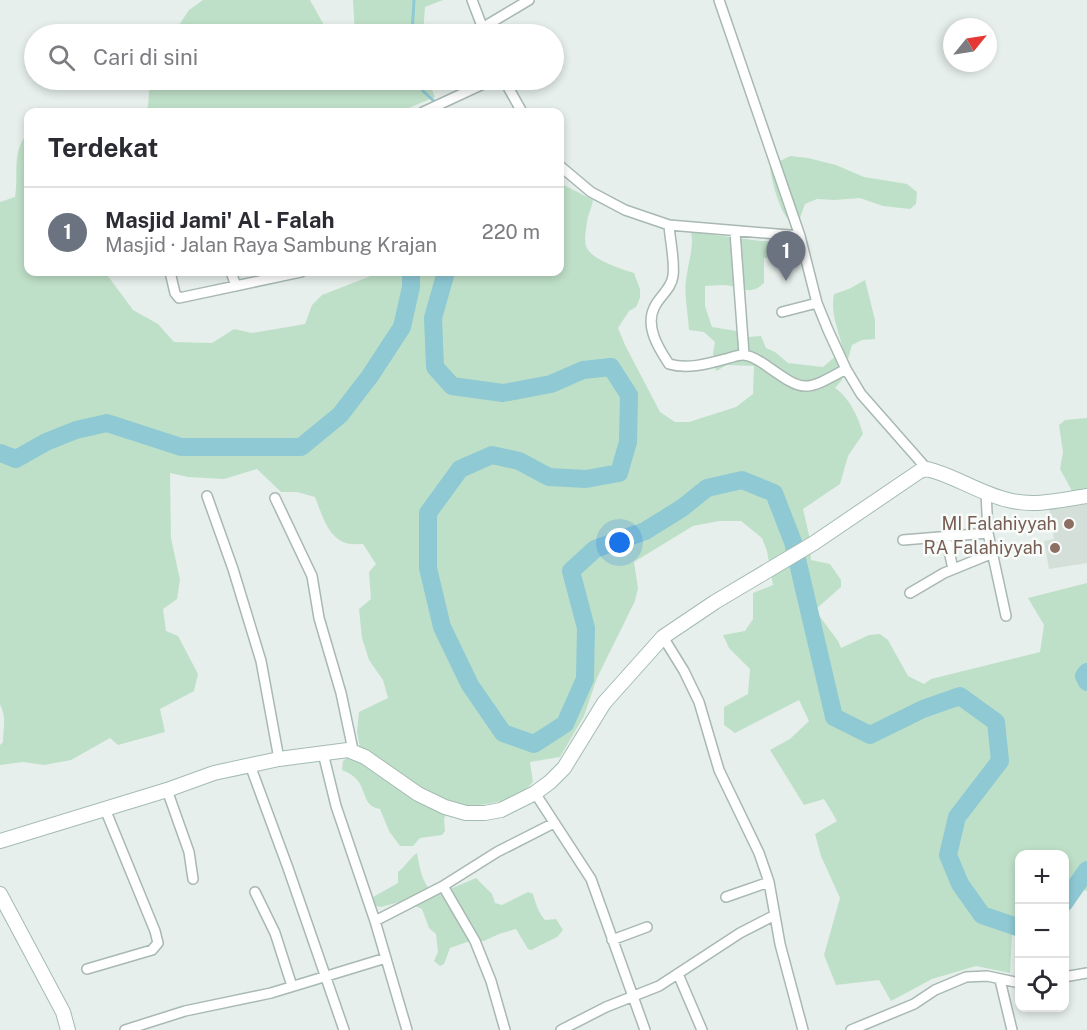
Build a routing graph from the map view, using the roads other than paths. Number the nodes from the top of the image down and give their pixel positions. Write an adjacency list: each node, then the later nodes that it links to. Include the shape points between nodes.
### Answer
1 (472, 0): 4 (street)
2 (529, 0): 5 (street)
3 (719, 0): 13 (street)
4 (481, 24)
5 (493, 24)
6 (472, 90): 8 (street)
7 (510, 90): 9 (street)
8 (434, 108)
9 (520, 108)
10 (564, 169): 11 (street, via 591,192 625,210)
11 (669, 225): 12 (street); 20 (street, via 673,275 653,309 651,322 665,358 669,364 683,367)
12 (735, 231): 13 (street); 20 (street)
13 (800, 236): 18 (street)
14 (171, 276): 17 (street, via 178,298)
15 (232, 276): 17 (street)
16 (283, 276): 17 (street)
17 (236, 286)
18 (817, 303): 19 (street); 21 (street)
19 (782, 312)
20 (744, 354): 21 (street, via 788,381 808,388)
21 (846, 369): 22 (street, via 880,418)
22 (927, 469): 23 (main road); 34 (main road)
23 (986, 492): 25 (main road, via 1007,500 1034,503); 27 (street)
24 (207, 496): 37 (street, via 261,662)
25 (1087, 496)
26 (275, 498): 35 (street, via 312,576)
27 (988, 533): 28 (street); 30 (street)
28 (945, 537): 29 (street); 31 (street)
29 (903, 540)
30 (993, 553): 31 (street); 33 (street)
31 (953, 569): 32 (street)
32 (910, 593)
33 (1006, 616)
34 (663, 637): 40 (main road, via 604,703 564,768); 45 (street, via 699,702 719,770)
35 (353, 750): 36 (main road); 40 (main road, via 418,794 466,813 501,810)
36 (323, 753): 37 (main road); 51 (street, via 336,806)
37 (279, 759): 38 (main road)
38 (250, 765): 39 (main road); 59 (street)
39 (167, 790): 41 (main road); 44 (street, via 189,852)
40 (535, 793): 42 (street)
41 (105, 809): 43 (main road); 55 (street, via 158,943 152,950)
42 (554, 824): 46 (street, via 497,852); 53 (street, via 591,879)
43 (0, 840)
44 (193, 879)
45 (769, 882): 49 (street); 50 (street)
46 (443, 886): 51 (street); 68 (street, via 475,941)
47 (255, 892): 62 (street, via 275,933)
48 (0, 894): 64 (main road, via 63,1012)
49 (726, 897)
50 (773, 916): 57 (street); 72 (street)
51 (375, 921): 54 (street)
52 (647, 927): 53 (street)
53 (612, 940): 63 (street)
54 (386, 958): 59 (street); 67 (street)
55 (87, 969)
56 (1087, 973): 58 (street)
57 (678, 975): 63 (street); 71 (street)
58 (1069, 975)
59 (326, 976): 62 (street); 66 (street)
60 (1000, 980): 61 (street); 73 (street, via 966,977); 74 (street)
61 (1015, 982)
62 (292, 986): 65 (street, via 185,1011)
63 (632, 997): 69 (street); 70 (street)
64 (68, 1030)
65 (125, 1030)
66 (344, 1030)
67 (406, 1030)
68 (505, 1030)
69 (561, 1030)
70 (645, 1030)
71 (702, 1030)
72 (803, 1030)
73 (851, 1030)
74 (1012, 1030)

